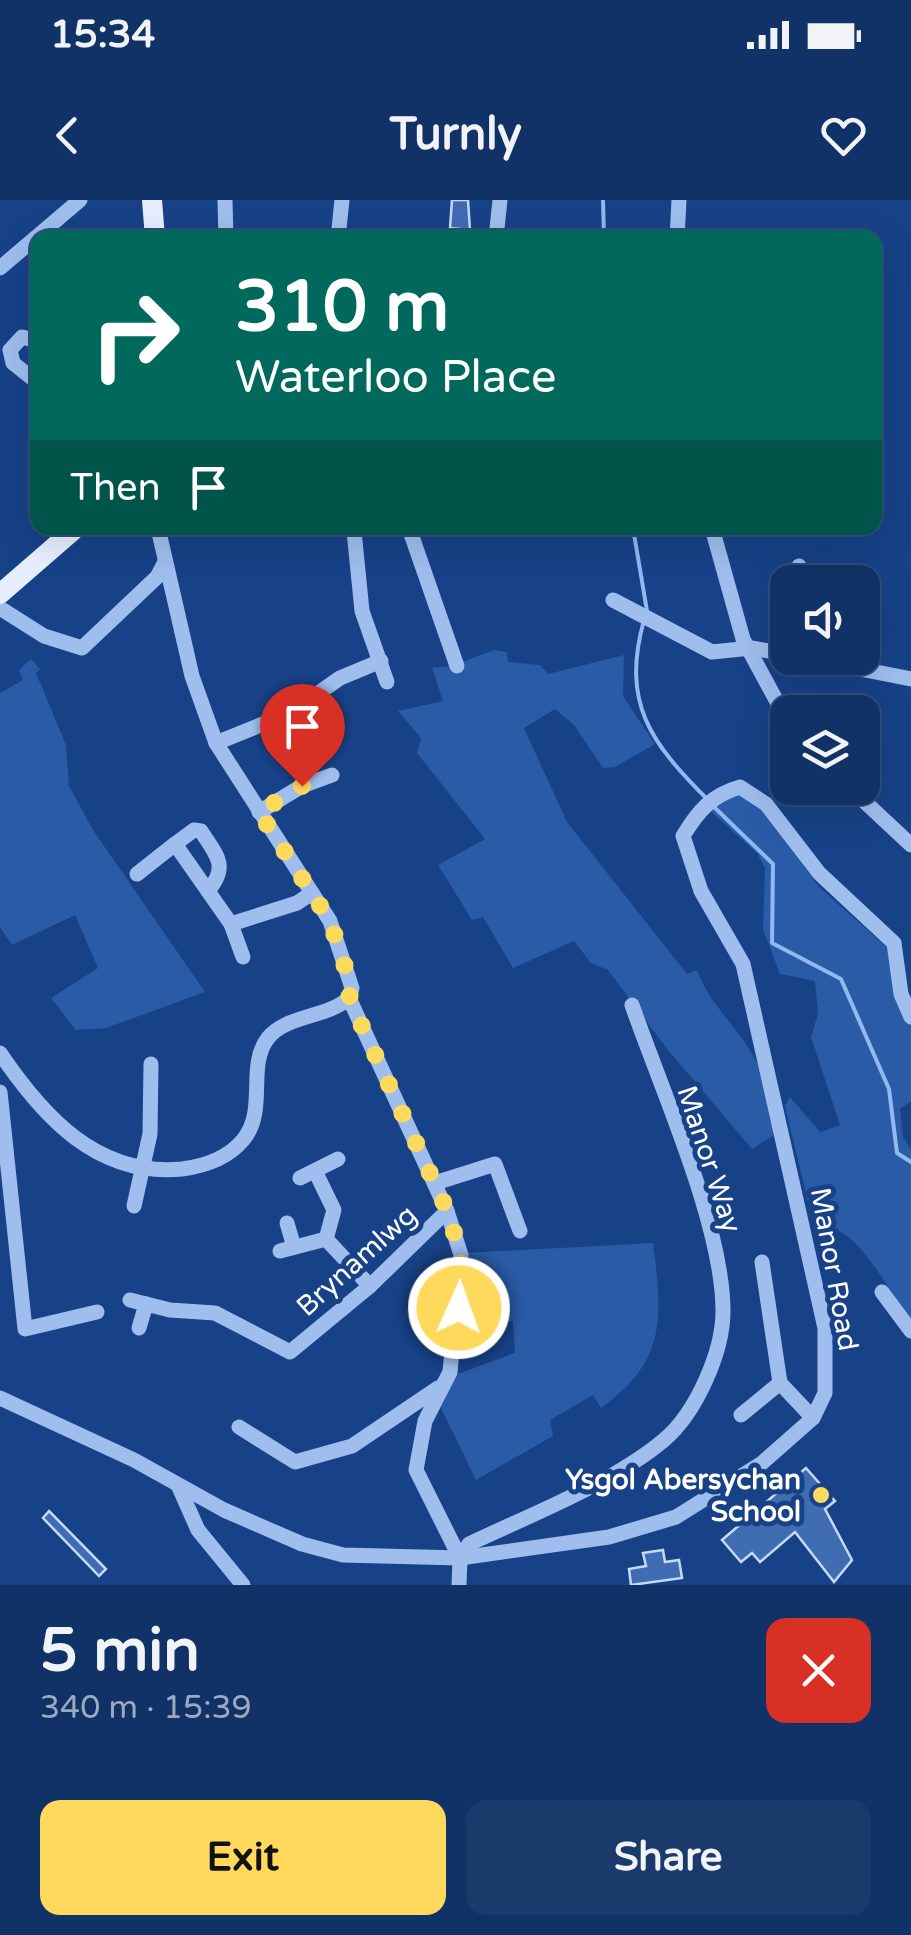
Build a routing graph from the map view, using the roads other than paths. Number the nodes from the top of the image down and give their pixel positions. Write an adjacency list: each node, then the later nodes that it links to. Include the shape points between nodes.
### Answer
1 (80, 200): 7 (street)
2 (152, 200): 8 (main road)
3 (226, 200): 9 (street)
4 (342, 200): 10 (street)
5 (500, 200): 11 (street)
6 (679, 200): 12 (street)
7 (45, 230)
8 (154, 230)
9 (226, 230)
10 (339, 230)
11 (497, 230)
12 (677, 230)
13 (30, 242): 14 (street)
14 (0, 268)
15 (30, 339): 16 (street, via 22,337 10,350 13,364)
16 (30, 378)
17 (64, 535): 23 (main road)
18 (159, 535): 22 (street)
19 (354, 535): 28 (street, via 362,612)
20 (411, 535): 29 (street)
21 (714, 535): 26 (street)
22 (165, 562): 25 (street, via 82,648 44,636); 34 (street)
23 (0, 594)
24 (613, 600): 26 (street, via 712,652)
25 (0, 608)
26 (750, 648): 27 (street); 33 (street)
27 (770, 651)
28 (382, 660): 32 (street); 34 (street, via 340,678 290,714)
29 (457, 666)
30 (880, 672): 31 (street)
31 (910, 678)
32 (387, 682)
33 (770, 695)
34 (216, 743): 37 (street)
35 (332, 775): 37 (street)
36 (868, 805): 39 (street)
37 (259, 812): 42 (street)
38 (175, 844): 40 (street); 41 (street); 41 (street, via 201,831 222,864 222,875)
39 (911, 845)
40 (137, 874)
41 (208, 891): 43 (street)
42 (312, 893): 43 (street); 45 (street, via 337,941)
43 (231, 924): 44 (street)
44 (242, 957)
45 (349, 998): 52 (street, via 266,1040 255,1120 222,1158 196,1167); 53 (street)
46 (632, 1005): 72 (street, Manor Way, via 710,1230 723,1310 718,1345 696,1396 666,1439 469,1544)
47 (911, 1018): 69 (street, Manor Road, via 894,943 819,872 766,804 740,787 709,802 683,836 701,891 743,964 825,1328 825,1393)
48 (2, 1062): 52 (street, via 80,1144)
49 (151, 1064): 52 (street)
50 (0, 1092): 62 (street, via 25,1329)
51 (338, 1159): 58 (street, via 307,1175 334,1210)
52 (142, 1170): 54 (street)
53 (435, 1183): 55 (street); 57 (street, via 495,1164)
54 (134, 1206)
55 (447, 1210): 60 (street, Brynamlwg); 66 (street, via 461,1255 459,1308 450,1372)
56 (287, 1223): 58 (street, via 287,1249)
57 (520, 1231)
58 (326, 1239): 60 (street)
59 (762, 1262): 65 (street)
60 (370, 1286): 63 (street, Brynamlwg, via 290,1352 214,1313 138,1302)
61 (882, 1292): 64 (street)
62 (98, 1312)
63 (139, 1328)
64 (911, 1332)
65 (780, 1383): 68 (street); 69 (street)
66 (439, 1387): 70 (street, via 352,1446 295,1462); 72 (street, via 416,1470)
67 (0, 1398): 71 (street)
68 (741, 1415)
69 (813, 1418): 72 (street, via 762,1463 676,1517 609,1537)
70 (238, 1427)
71 (178, 1485): 72 (street, via 302,1544 343,1555); 73 (street, via 198,1530)
72 (460, 1558): 74 (street)
73 (243, 1585)
74 (459, 1585)

